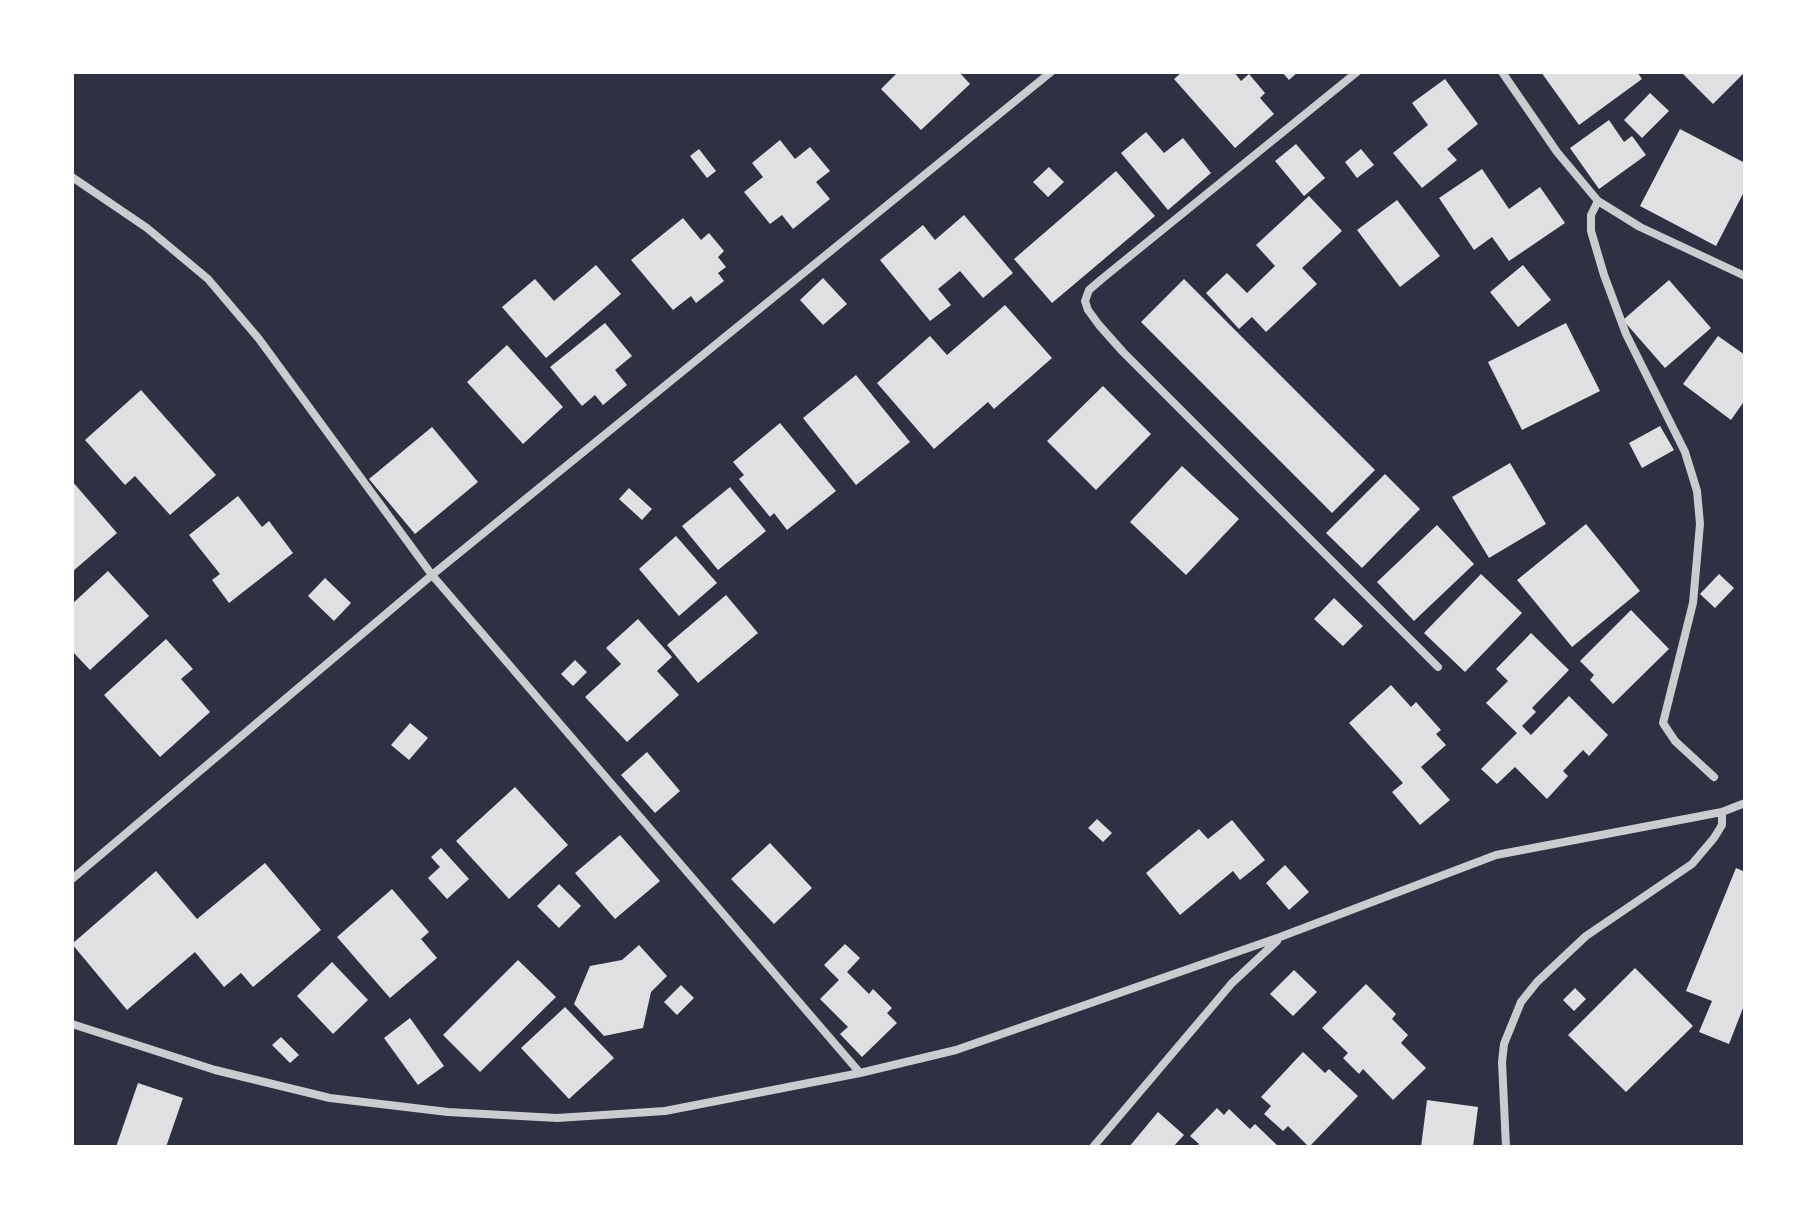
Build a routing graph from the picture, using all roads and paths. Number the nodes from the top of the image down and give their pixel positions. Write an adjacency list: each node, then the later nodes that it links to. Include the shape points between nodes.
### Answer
1 (1051, 72): 7 (street)
2 (1357, 72): 8 (street, via 1103,278 1085,301 1123,352)
3 (1502, 72): 5 (street)
4 (72, 177): 7 (street, via 147,228 208,279 259,339)
5 (1598, 201): 6 (street, via 1640,227); 9 (street, via 1591,231 1604,275 1626,334 1685,452 1697,491 1700,535 1693,603 1663,723)
6 (1745, 276)
7 (432, 575): 12 (street); 15 (street)
8 (1438, 667)
9 (1714, 777)
10 (1745, 803): 11 (street)
11 (1722, 812): 13 (street, via 1496,855); 17 (street, via 1722,825 1692,864 1586,936 1521,1002 1502,1062)
12 (72, 879)
13 (1280, 937): 15 (street, via 956,1050); 16 (street, via 1232,983)
14 (72, 1024): 15 (street, via 215,1070 330,1098 448,1112 557,1118 665,1111)
15 (860, 1073)
16 (1093, 1147)
17 (1506, 1147)

